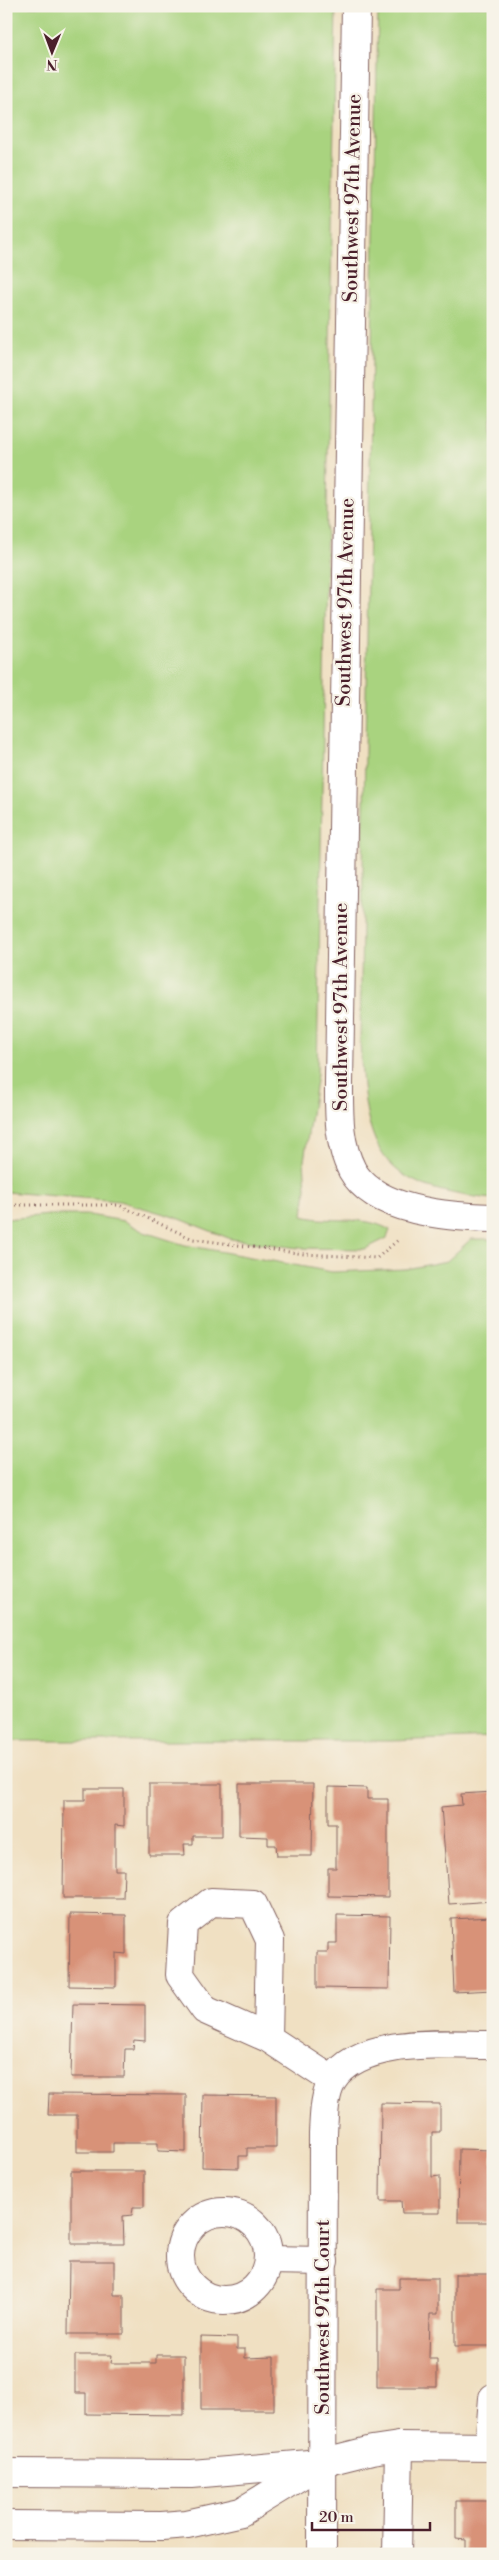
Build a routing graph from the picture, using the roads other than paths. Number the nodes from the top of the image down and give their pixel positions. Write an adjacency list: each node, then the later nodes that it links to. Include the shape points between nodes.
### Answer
1 (356, 6): 2 (street, Southwest 97th Avenue, via 341,1136 352,1171 383,1199 430,1212)
2 (493, 1218)
3 (268, 2038): 3 (street, via 270,1940 253,1904 211,1902 183,1924 180,1975 205,2010); 5 (street)
4 (493, 2045): 5 (street, via 393,2048 367,2054 346,2066)
5 (332, 2080): 7 (street, Southwest 97th Court, via 323,2133)
6 (268, 2260): 7 (street)
7 (324, 2261): 11 (street, Southwest 97th Court)
8 (493, 2398): 10 (street)
9 (399, 2446): 10 (street); 11 (street); 15 (street)
10 (491, 2447)
11 (320, 2463): 12 (street, via 192,2474); 13 (street, via 241,2512 187,2524); 14 (street, Southwest 97th Court)
12 (6, 2473)
13 (6, 2525)
14 (322, 2554)
15 (398, 2554)

